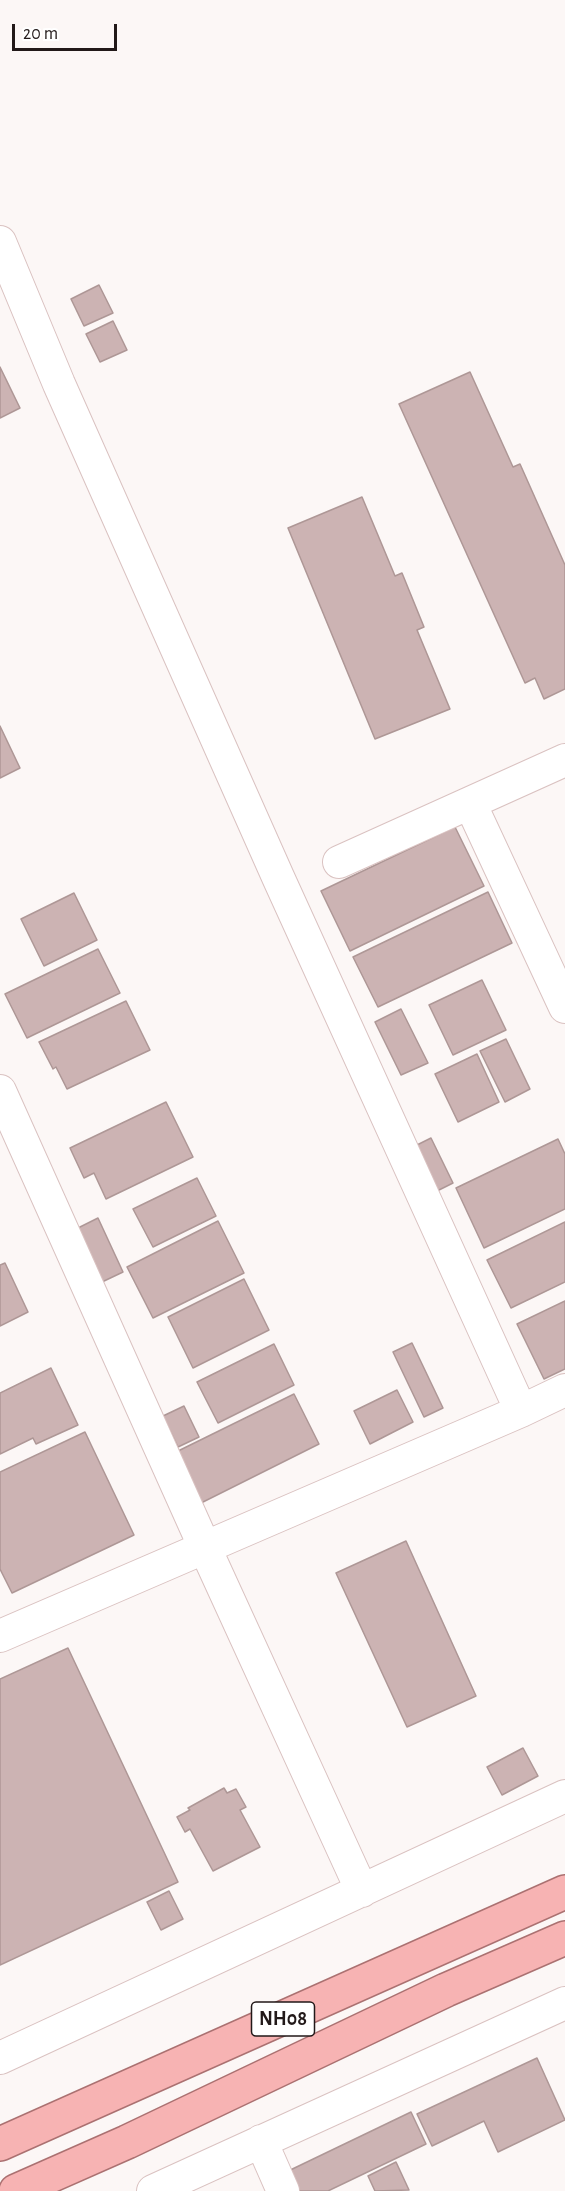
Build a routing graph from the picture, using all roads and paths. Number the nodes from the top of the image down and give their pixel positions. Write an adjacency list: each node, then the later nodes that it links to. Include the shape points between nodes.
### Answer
1 (0, 242): 8 (street, via 273,866)
2 (565, 760): 3 (street)
3 (470, 803): 4 (street); 5 (street)
4 (339, 862)
5 (565, 1007)
6 (0, 1090): 9 (street)
7 (565, 1390): 8 (street)
8 (521, 1411): 9 (street)
9 (205, 1548): 10 (street); 12 (street)
10 (0, 1636)
11 (565, 1796): 12 (street)
12 (362, 1891): 16 (street)
13 (565, 1892): 18 (highway, NH08)
14 (565, 1938): 19 (highway, NH08)
15 (565, 2003): 17 (street)
16 (0, 2058)
17 (261, 2141): 20 (street); 21 (street)
18 (0, 2144)
19 (16, 2191)
20 (153, 2191)
21 (283, 2191)

